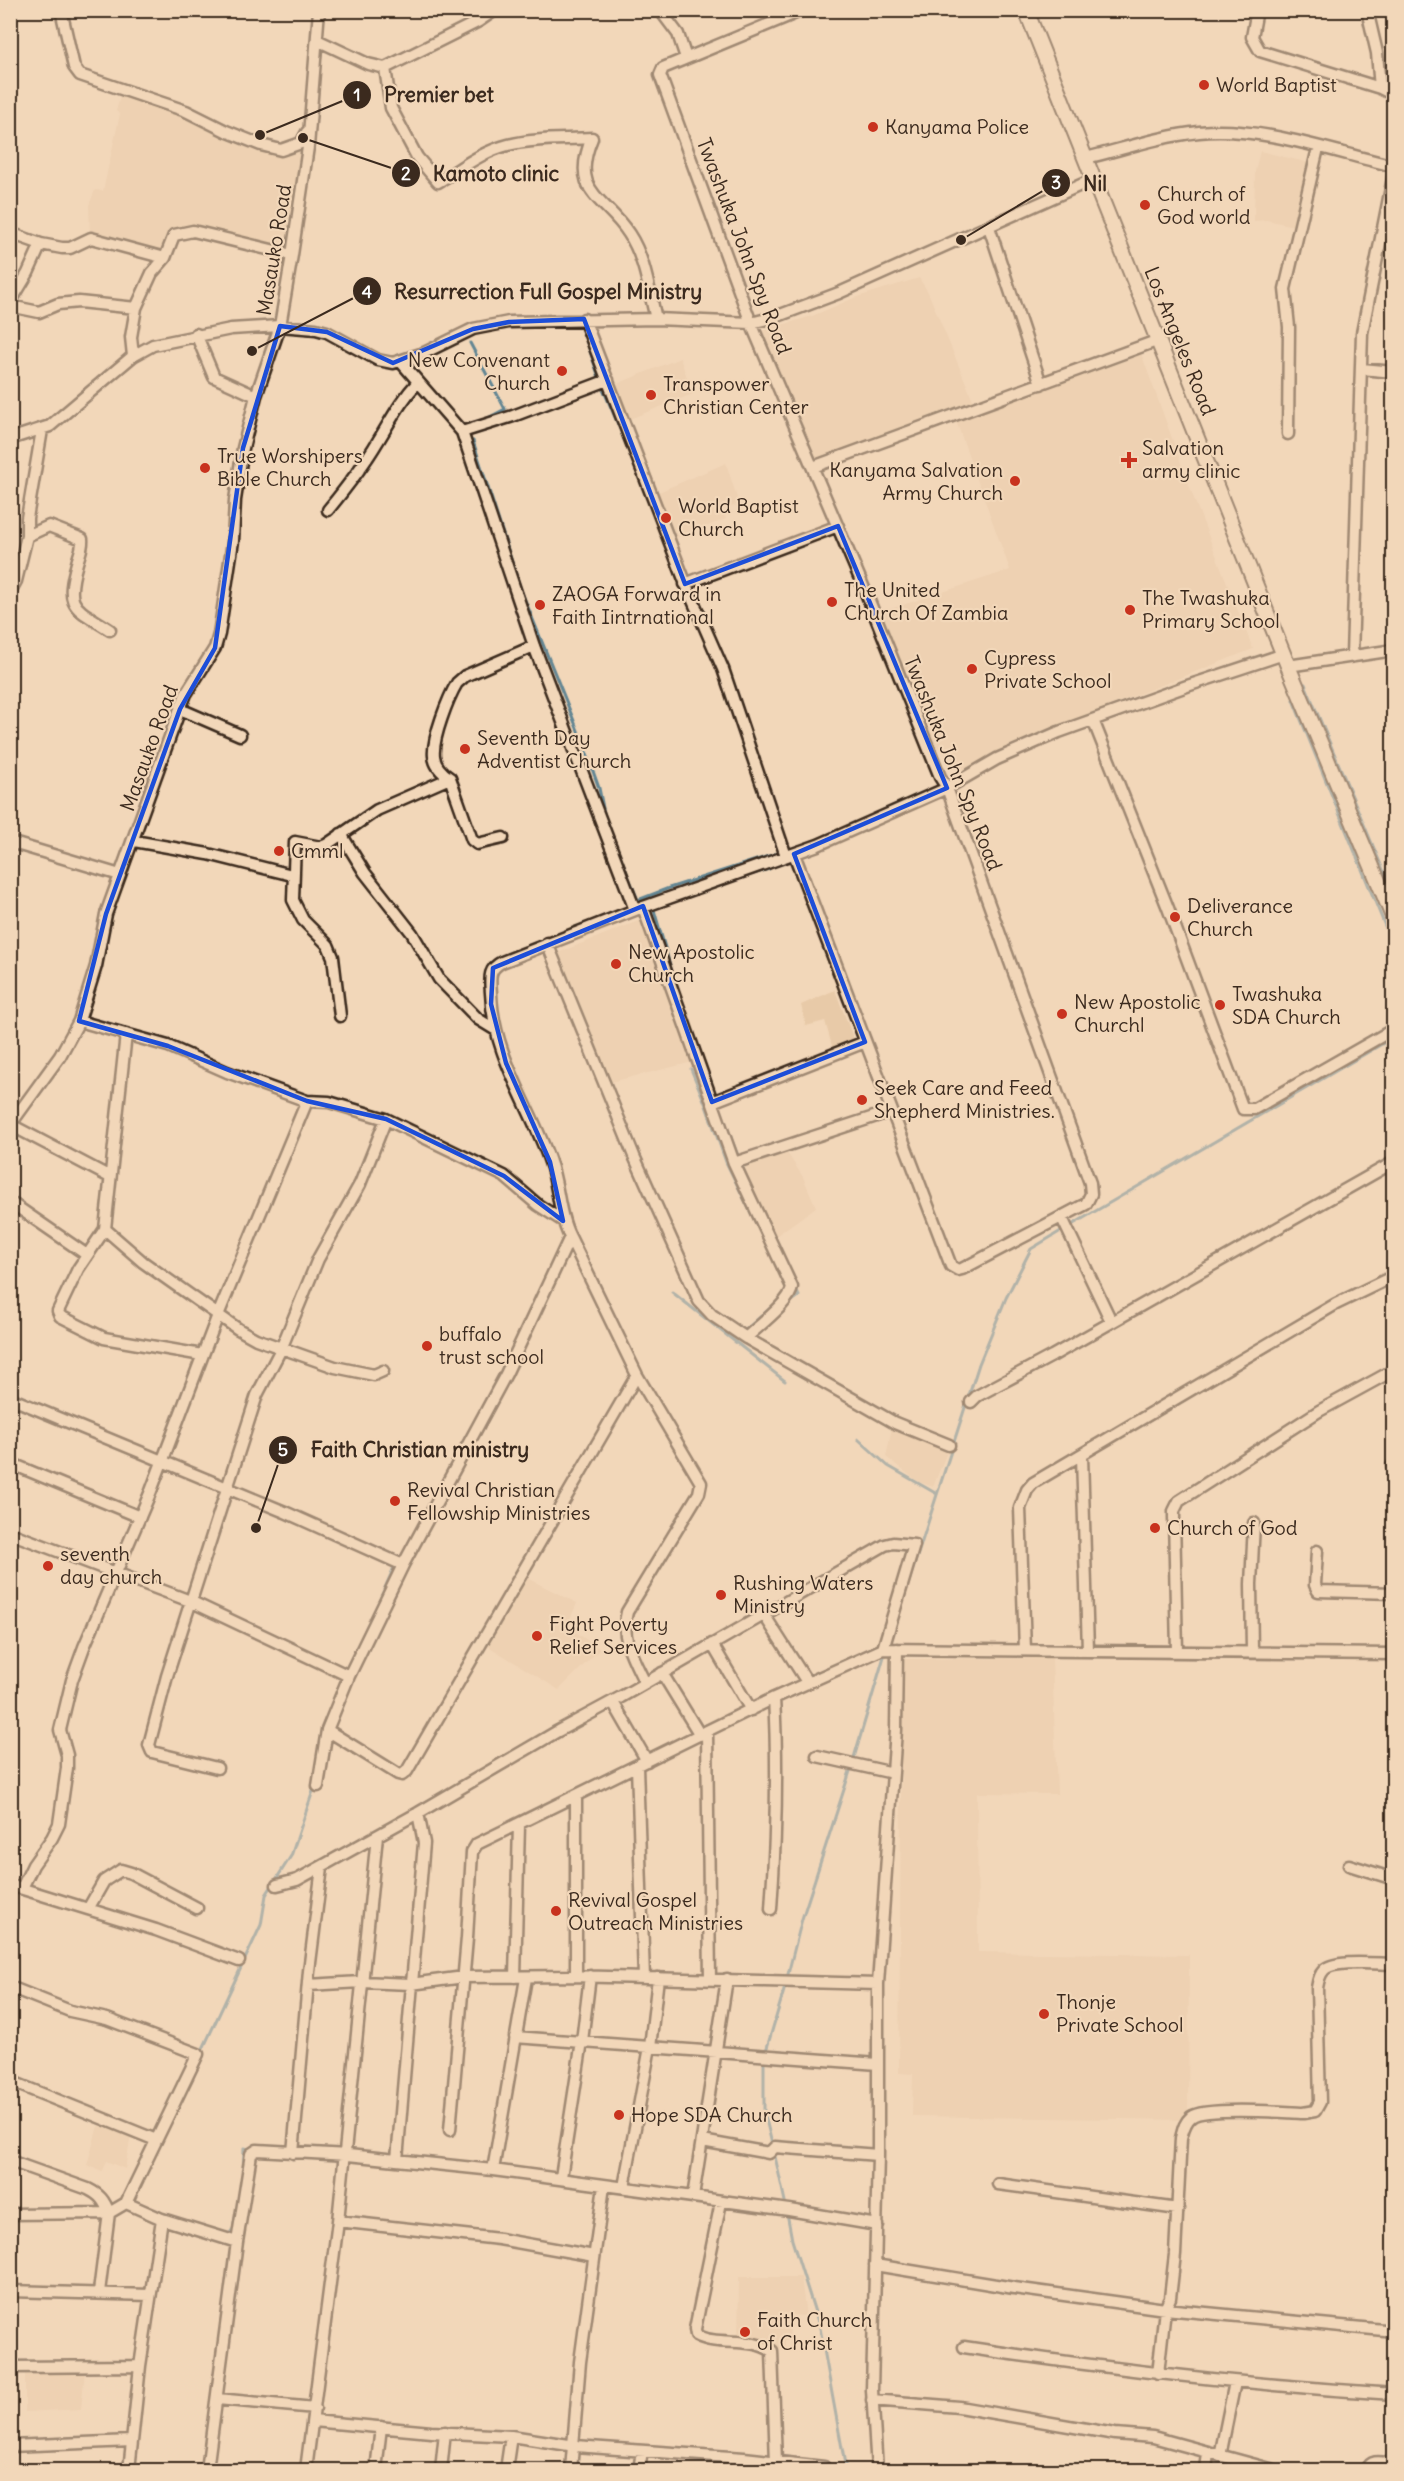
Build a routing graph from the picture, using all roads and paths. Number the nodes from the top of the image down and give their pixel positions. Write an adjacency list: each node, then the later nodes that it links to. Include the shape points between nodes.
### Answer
1 (61, 10): 14 (street, via 80,75 186,111 226,131 281,150 301,143)
2 (495, 10): 11 (street)
3 (660, 10): 10 (street, via 678,34)
4 (803, 10): 10 (street)
5 (1026, 10): 16 (main road, Los Angeles Road)
6 (1257, 10): 12 (street, via 1252,37 1260,51)
7 (1367, 10): 12 (street)
8 (319, 11): 9 (street, Masauko Road)
9 (317, 40): 11 (street); 14 (street, Masauko Road)
10 (686, 58): 29 (street, Twashuka John Spy Road, via 660,71)
11 (385, 68): 28 (street, via 391,108 417,157 438,182 507,145 592,138 584,163 590,189 629,234)
12 (1380, 88): 13 (street)
13 (1394, 95)
14 (309, 127): 23 (street, Masauko Road)
15 (1318, 148): 16 (street, via 1256,132 1198,132); 17 (street); 43 (street, via 1285,289 1289,327)
16 (1086, 158): 19 (main road, Los Angeles Road)
17 (1394, 166)
18 (1394, 173): 35 (street, via 1365,314)
19 (1094, 179): 20 (street); 32 (main road, Los Angeles Road)
20 (989, 226): 29 (street, via 839,293); 39 (street)
21 (10, 233): 22 (street)
22 (41, 244): 24 (street, via 70,248 91,238); 25 (street)
23 (292, 255): 24 (street, via 187,231 174,235); 30 (street, Masauko Road)
24 (165, 258): 26 (street, via 152,273)
25 (10, 304): 26 (street, via 39,312 58,304 79,302)
26 (136, 308): 33 (street, via 131,337)
27 (584, 319): 28 (street); 34 (street, via 508,322 473,330); 37 (street)
28 (656, 319): 29 (street)
29 (751, 323): 45 (street, Twashuka John Spy Road)
30 (280, 326): 31 (street); 34 (street, via 327,332 378,360); 40 (street, Masauko Road)
31 (196, 334): 33 (street, via 153,345); 40 (street, via 214,377)
32 (1159, 340): 39 (street); 55 (main road, Los Angeles Road)
33 (133, 357): 41 (street)
34 (400, 362): 38 (street)
35 (1362, 369): 36 (street); 54 (street)
36 (1394, 372)
37 (608, 380): 42 (street); 49 (street)
38 (418, 382): 42 (street); 46 (street)
39 (1041, 384): 45 (street)
40 (256, 396): 56 (street, Masauko Road, via 237,482 219,634)
41 (42, 430): 44 (street); 48 (street)
42 (462, 432): 52 (street)
43 (1288, 434)
44 (10, 439)
45 (813, 467): 47 (street, Twashuka John Spy Road)
46 (328, 510)
47 (838, 526): 49 (street); 60 (street, Twashuka John Spy Road)
48 (27, 536): 50 (street); 51 (street, via 49,526 82,539 71,587 73,603)
49 (686, 584): 65 (street, via 723,669)
50 (10, 592)
51 (110, 630)
52 (534, 646): 59 (street, via 457,683 434,755 439,769); 68 (street)
53 (1394, 650): 54 (street)
54 (1352, 656): 55 (street)
55 (1286, 660): 57 (street); 69 (main road, Los Angeles Road)
56 (180, 709): 58 (street); 64 (street, Masauko Road)
57 (1093, 720): 60 (street, via 997,759); 73 (street, via 1243,1109 1254,1109)
58 (240, 735)
59 (450, 778): 61 (street, via 377,810); 62 (street, via 474,843)
60 (947, 788): 65 (street); 86 (street, Twashuka John Spy Road, via 1092,1188 1086,1204)
61 (342, 834): 67 (street, via 321,847 295,842); 74 (street, via 365,873 412,933 439,979 478,1019)
62 (503, 838)
63 (10, 840): 66 (street)
64 (134, 841): 66 (street, Masauko Road); 67 (street)
65 (790, 855): 68 (street); 76 (street)
66 (120, 875): 72 (street, Masauko Road)
67 (292, 875): 71 (street, via 297,910 328,945 333,957)
68 (639, 908): 70 (street); 78 (street)
69 (1394, 919)
70 (547, 943): 74 (street, via 502,962 490,973); 94 (street, via 630,1146 699,1300 712,1315)
71 (340, 1016)
72 (79, 1021): 75 (street); 81 (street, Masauko Road, via 60,1056)
73 (1394, 1029)
74 (496, 1030): 87 (street, via 517,1090 550,1162)
75 (126, 1034): 77 (street, via 168,1046); 84 (street)
76 (865, 1042): 78 (street); 79 (street)
77 (308, 1101): 80 (street, via 329,1102); 92 (street)
78 (712, 1102): 83 (street)
79 (892, 1111): 83 (street); 86 (street, Twashuka John Spy Road, via 954,1269 962,1269)
80 (386, 1119): 87 (street, via 504,1176); 95 (street, via 356,1192 318,1259)
81 (11, 1125): 84 (street)
82 (1394, 1162): 93 (street)
83 (734, 1163): 94 (street, via 792,1287 786,1300)
84 (110, 1177): 88 (street)
85 (10, 1202): 90 (street)
86 (1062, 1218): 93 (street)
87 (564, 1221): 89 (street)
88 (105, 1228): 90 (street); 92 (street, via 143,1262)
89 (570, 1238): 99 (street); 111 (street, via 506,1374)
90 (87, 1255): 96 (street, via 58,1306 60,1316 104,1338)
91 (1394, 1275): 103 (street, via 1312,1318)
92 (218, 1315): 95 (street); 96 (street)
93 (1111, 1321): 101 (street)
94 (746, 1338): 102 (street, via 895,1423)
95 (281, 1349): 98 (street, via 352,1371 374,1375); 106 (street, via 257,1395)
96 (202, 1355): 104 (street)
97 (1394, 1370): 121 (street, via 1319,1411 1176,1506)
98 (383, 1371)
99 (637, 1375): 127 (street, via 701,1483 699,1493 627,1612 627,1645); 131 (street, via 407,1771 398,1774)
100 (10, 1398): 104 (street)
101 (971, 1402)
102 (949, 1444)
103 (1082, 1456): 119 (street, via 1034,1483 1022,1499); 120 (street)
104 (162, 1461): 106 (street); 107 (street)
105 (10, 1463): 107 (street)
106 (227, 1490): 111 (street); 114 (street)
107 (140, 1517): 112 (street)
108 (1254, 1523): 122 (street)
109 (10, 1533): 112 (street)
110 (1317, 1551): 113 (street, via 1318,1591)
111 (403, 1565): 125 (street)
112 (115, 1573): 114 (street); 147 (street, via 72,1680 62,1718 60,1730 67,1768 59,1824)
113 (1394, 1593)
114 (190, 1601): 125 (street); 135 (street, via 150,1749)
115 (763, 1613): 116 (street); 117 (street, via 889,1543 914,1545); 126 (street)
116 (712, 1644): 124 (street); 130 (street)
117 (882, 1649): 118 (street); 126 (street)
118 (897, 1649): 119 (street); 136 (street)
119 (1025, 1650): 120 (street)
120 (1088, 1650): 121 (street)
121 (1177, 1651): 122 (street)
122 (1252, 1651): 123 (street)
123 (1394, 1654)
124 (662, 1673): 127 (street); 132 (street)
125 (349, 1676): 131 (street)
126 (807, 1682): 128 (street)
127 (645, 1683): 129 (street)
128 (774, 1698): 130 (street); 150 (street, via 776,1818)
129 (613, 1702): 134 (street); 139 (street)
130 (751, 1710): 132 (street)
131 (327, 1730): 137 (street)
132 (703, 1734): 134 (street); 159 (street)
133 (817, 1756): 136 (street)
134 (642, 1764): 138 (street); 157 (street)
135 (217, 1768)
136 (892, 1773): 163 (street)
137 (318, 1786)
138 (576, 1796): 140 (street); 153 (street)
139 (418, 1813): 141 (street); 162 (street, via 424,1843)
140 (519, 1824): 155 (street, via 473,1849); 156 (street)
141 (377, 1836): 143 (street); 161 (street)
142 (1349, 1865): 144 (street)
143 (322, 1867): 146 (street); 164 (street)
144 (1394, 1879)
145 (10, 1885): 147 (street)
146 (277, 1885)
147 (22, 1888): 149 (street)
148 (197, 1908): 149 (street, via 120,1870 104,1881)
149 (88, 1909): 151 (street)
150 (771, 1909)
151 (239, 1961)
152 (1394, 1964): 188 (street, via 1338,1964 1319,1977 1320,2102 1315,2111 1208,2112 1189,2119 1181,2138)
153 (576, 1976): 154 (street); 156 (street)
154 (590, 1976): 157 (street); 167 (street)
155 (464, 1977): 156 (street); 162 (street); 172 (street)
156 (520, 1977): 166 (street)
157 (644, 1978): 158 (street)
158 (658, 1978): 159 (street); 168 (street)
159 (710, 1978): 160 (street)
160 (727, 1978): 163 (street); 169 (street)
161 (361, 1982): 162 (street); 164 (street); 176 (street)
162 (411, 1983): 178 (street)
163 (878, 1984): 170 (street)
164 (308, 1985): 175 (street)
165 (10, 1987): 173 (street, via 198,2054)
166 (516, 2037): 167 (street); 180 (street)
167 (582, 2041): 168 (street); 181 (street)
168 (650, 2047): 169 (street); 184 (street)
169 (715, 2051): 170 (street); 174 (street)
170 (878, 2064): 177 (street)
171 (10, 2082): 173 (street)
172 (450, 2130)
173 (156, 2140): 187 (street)
174 (702, 2141): 177 (street, via 769,2152 776,2147); 185 (street)
175 (293, 2153): 176 (street); 194 (street, via 257,2150 251,2154)
176 (344, 2155): 178 (street); 192 (street)
177 (878, 2155): 193 (street)
178 (397, 2160): 180 (street)
179 (10, 2161): 189 (street, via 98,2194)
180 (493, 2170): 181 (street)
181 (558, 2179): 183 (street)
182 (998, 2184): 188 (street)
183 (604, 2186): 184 (street); 195 (street)
184 (624, 2187): 185 (street)
185 (693, 2197): 186 (street)
186 (721, 2202): 193 (street); 221 (street, via 696,2335 763,2346 772,2351)
187 (126, 2203): 189 (street); 191 (street)
188 (1178, 2209): 200 (street, via 1172,2282)
189 (109, 2213): 190 (street); 198 (street)
190 (10, 2214)
191 (162, 2219): 194 (street); 199 (street)
192 (338, 2221): 195 (street, via 499,2239); 210 (street)
193 (877, 2225): 196 (street)
194 (237, 2242): 208 (street)
195 (594, 2256): 217 (street, via 580,2362)
196 (875, 2265): 200 (street); 209 (street)
197 (10, 2291): 198 (street)
198 (99, 2292): 199 (street)
199 (150, 2295): 203 (street)
200 (1165, 2309): 201 (street); 205 (street)
201 (1394, 2331)
202 (964, 2347): 205 (street)
203 (140, 2366): 204 (street); 215 (street)
204 (10, 2367)
205 (1158, 2374): 206 (street)
206 (1235, 2382): 207 (street); 219 (street)
207 (1394, 2394)
208 (217, 2399): 210 (street); 225 (street)
209 (872, 2400): 219 (street, via 959,2407 1154,2438); 233 (street)
210 (315, 2408): 211 (street)
211 (313, 2421): 212 (street); 226 (street)
212 (381, 2427): 213 (street); 227 (street)
213 (445, 2432): 214 (street); 228 (street)
214 (511, 2436): 217 (street); 229 (street)
215 (132, 2441): 216 (street); 224 (street)
216 (10, 2446)
217 (575, 2446): 218 (street); 230 (street)
218 (642, 2451): 220 (street); 231 (street)
219 (1214, 2455): 234 (street); 235 (street)
220 (744, 2458): 221 (street); 232 (street)
221 (776, 2462): 223 (street)
222 (1394, 2464): 236 (street, via 1374,2462)
223 (824, 2467)
224 (129, 2470)
225 (207, 2470)
226 (306, 2470)
227 (376, 2470)
228 (441, 2470)
229 (506, 2470)
230 (571, 2470)
231 (639, 2470)
232 (741, 2470)
233 (877, 2470)
234 (1206, 2470)
235 (1274, 2470)
236 (1367, 2470)

